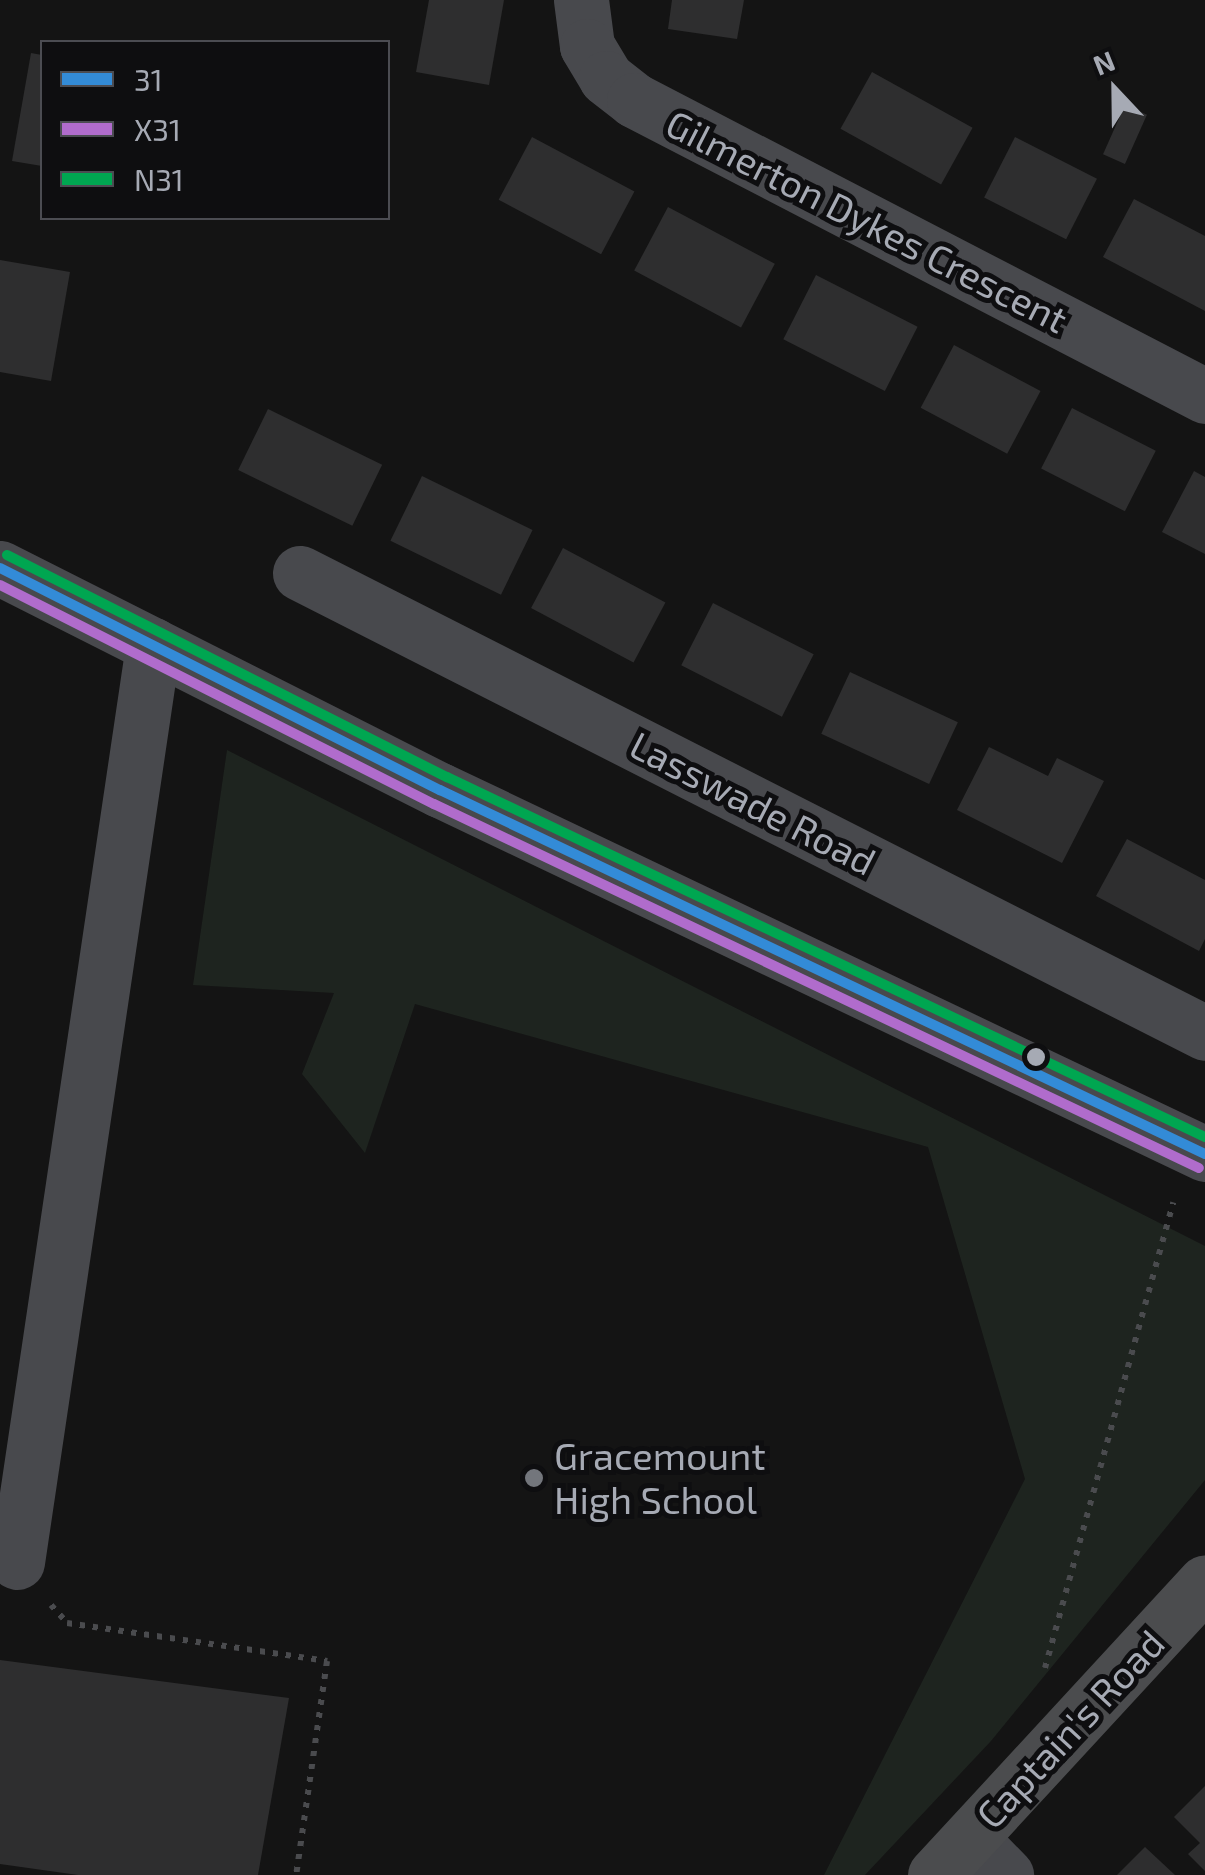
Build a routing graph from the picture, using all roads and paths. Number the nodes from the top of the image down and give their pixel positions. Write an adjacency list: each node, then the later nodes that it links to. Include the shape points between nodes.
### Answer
1 (580, 0): 2 (street, Gilmerton Dykes Crescent, via 587,46 606,78 634,100)
2 (1205, 396)
3 (0, 568): 5 (street)
4 (300, 573): 6 (street, Lasswade Road)
5 (153, 645): 7 (street, via 440,790); 8 (street)
6 (1205, 1033)
7 (1197, 1150): 10 (path)
8 (16, 1562): 12 (path, via 67,1623 328,1661)
9 (1205, 1582): 11 (main road, Captain's Road)
10 (1042, 1680)
11 (971, 1863)
12 (296, 1875)

